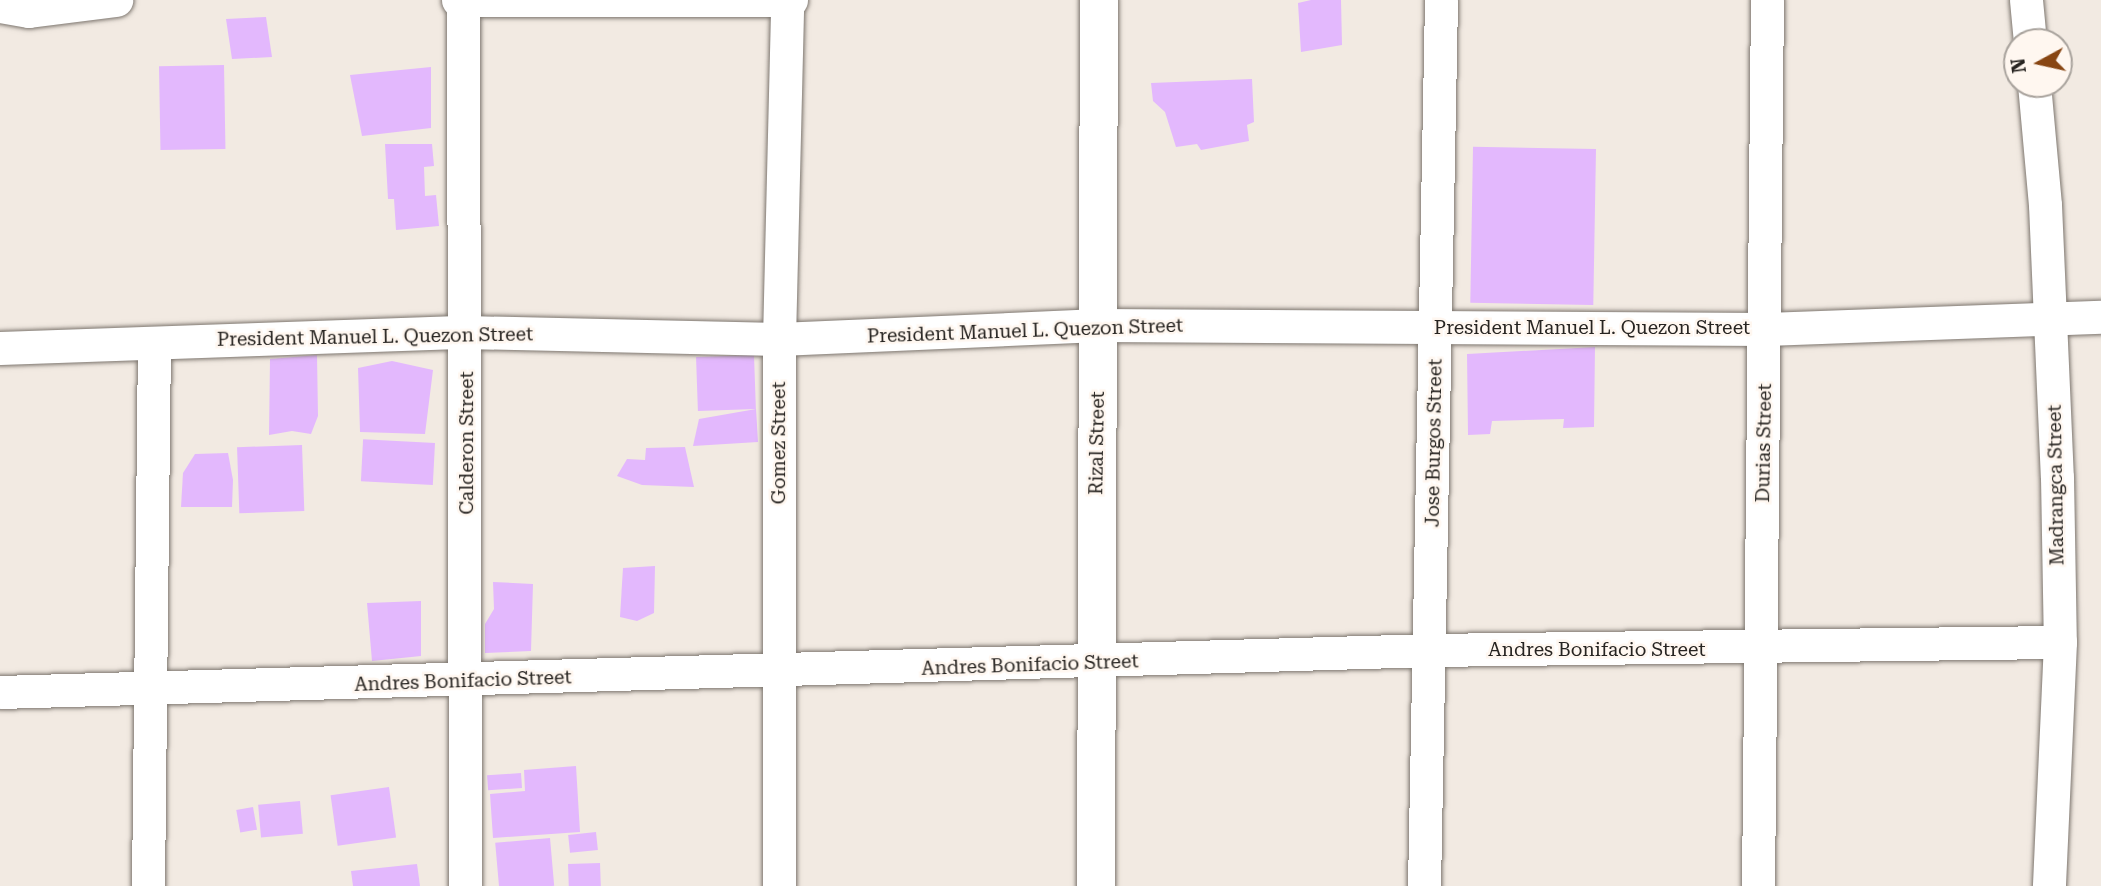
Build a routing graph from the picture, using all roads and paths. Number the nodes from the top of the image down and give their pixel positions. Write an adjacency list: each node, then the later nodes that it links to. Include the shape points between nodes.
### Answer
1 (116, 0): 8 (street, via 29,11)
2 (460, 0): 3 (street); 16 (street, Calderon Street)
3 (788, 0): 17 (street, Gomez Street)
4 (1100, 0): 13 (main road, Rizal Street)
5 (1441, 0): 14 (street, Jose Burgos Street)
6 (1767, 0): 15 (street, Durias Street)
7 (2026, 0): 9 (street)
8 (0, 6)
9 (2029, 28)
10 (2035, 98): 12 (street, Madrangca Street)
11 (2101, 317): 12 (street, President Manuel L. Quezon Street)
12 (2051, 318): 15 (street, President Manuel L. Quezon Street); 20 (street, Madrangca Street)
13 (1099, 325): 14 (street, President Manuel L. Quezon Street); 17 (street, President Manuel L. Quezon Street); 23 (main road, Rizal Street)
14 (1436, 326): 15 (street, President Manuel L. Quezon Street); 22 (street, Jose Burgos Street)
15 (1766, 329): 21 (street, Durias Street)
16 (466, 331): 17 (street, President Manuel L. Quezon Street); 18 (street, President Manuel L. Quezon Street); 25 (street, Calderon Street)
17 (779, 339): 24 (street, Gomez Street)
18 (154, 343): 19 (street, President Manuel L. Quezon Street); 26 (street)
19 (0, 348)
20 (2060, 642): 21 (street, Andres Bonifacio Street); 34 (street, Madrangca Street)
21 (1761, 649): 22 (street, Andres Bonifacio Street); 33 (street, Durias Street)
22 (1429, 650): 23 (street, Andres Bonifacio Street); 32 (street, Jose Burgos Street)
23 (1096, 663): 24 (street, Andres Bonifacio Street); 31 (main road, Rizal Street)
24 (780, 672): 25 (street, Andres Bonifacio Street); 30 (street, Gomez Street)
25 (468, 680): 26 (street, Andres Bonifacio Street); 29 (street, Calderon Street)
26 (151, 690): 27 (street, Andres Bonifacio Street); 28 (street)
27 (0, 692)
28 (148, 886)
29 (465, 886)
30 (779, 886)
31 (1096, 886)
32 (1424, 886)
33 (1758, 886)
34 (2049, 886)

